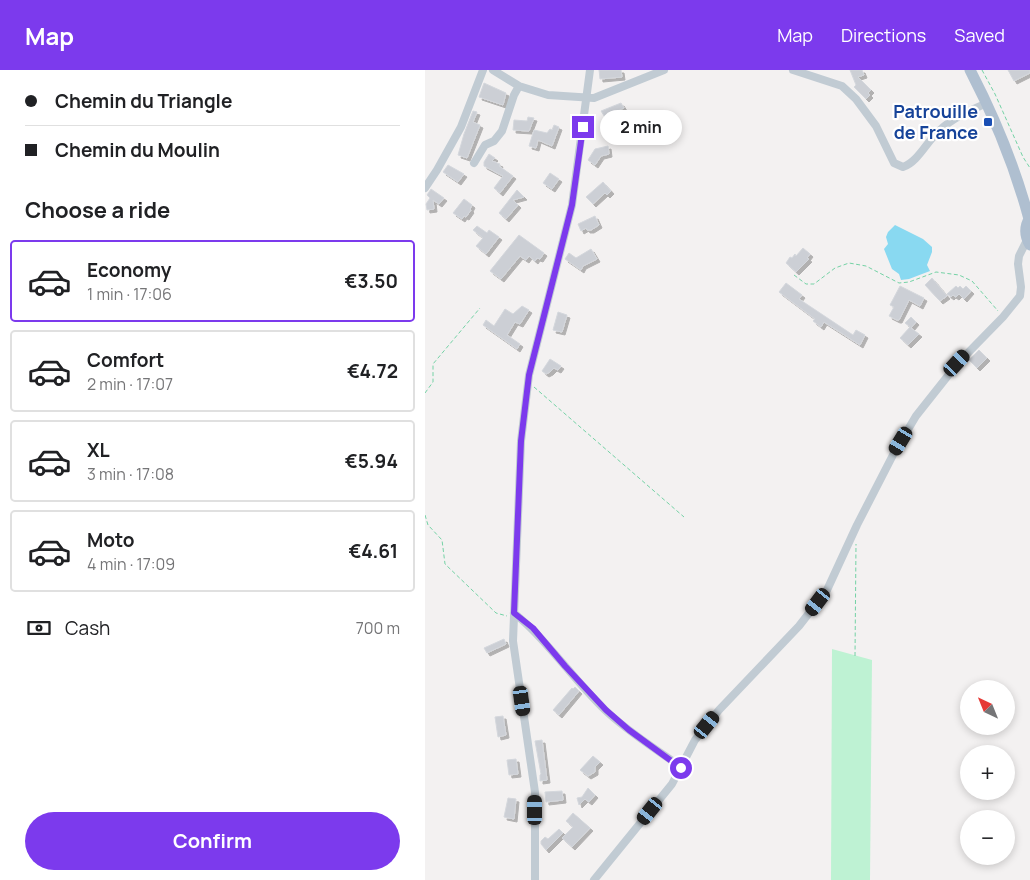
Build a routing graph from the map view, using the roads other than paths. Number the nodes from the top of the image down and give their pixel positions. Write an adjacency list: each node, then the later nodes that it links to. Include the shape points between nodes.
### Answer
1 (483, 70): 12 (street, via 461,127)
2 (493, 70): 8 (street)
3 (590, 70): 9 (street)
4 (663, 70): 9 (street, via 594,98)
5 (793, 70): 10 (street, via 842,86 876,126 894,163 899,166 912,162 948,123)
6 (970, 70): 10 (main road)
7 (977, 70): 13 (main road)
8 (519, 86): 9 (street, via 547,94); 11 (street, via 502,131 494,141 485,145)
9 (586, 97): 16 (street, via 572,205 528,381 521,441)
10 (987, 103): 14 (main road, via 1005,144)
11 (474, 163)
12 (425, 188)
13 (1030, 192)
14 (1029, 218): 15 (main road, via 1025,230)
15 (1028, 242): 17 (street, via 1019,256 1020,296 957,363 917,416 894,453 827,590 799,626 719,710 695,740)
16 (514, 615): 17 (street, via 533,628 606,710); 18 (street, via 513,640 535,792)
17 (681, 768): 19 (street, via 672,784)
18 (535, 880)
19 (594, 880)

